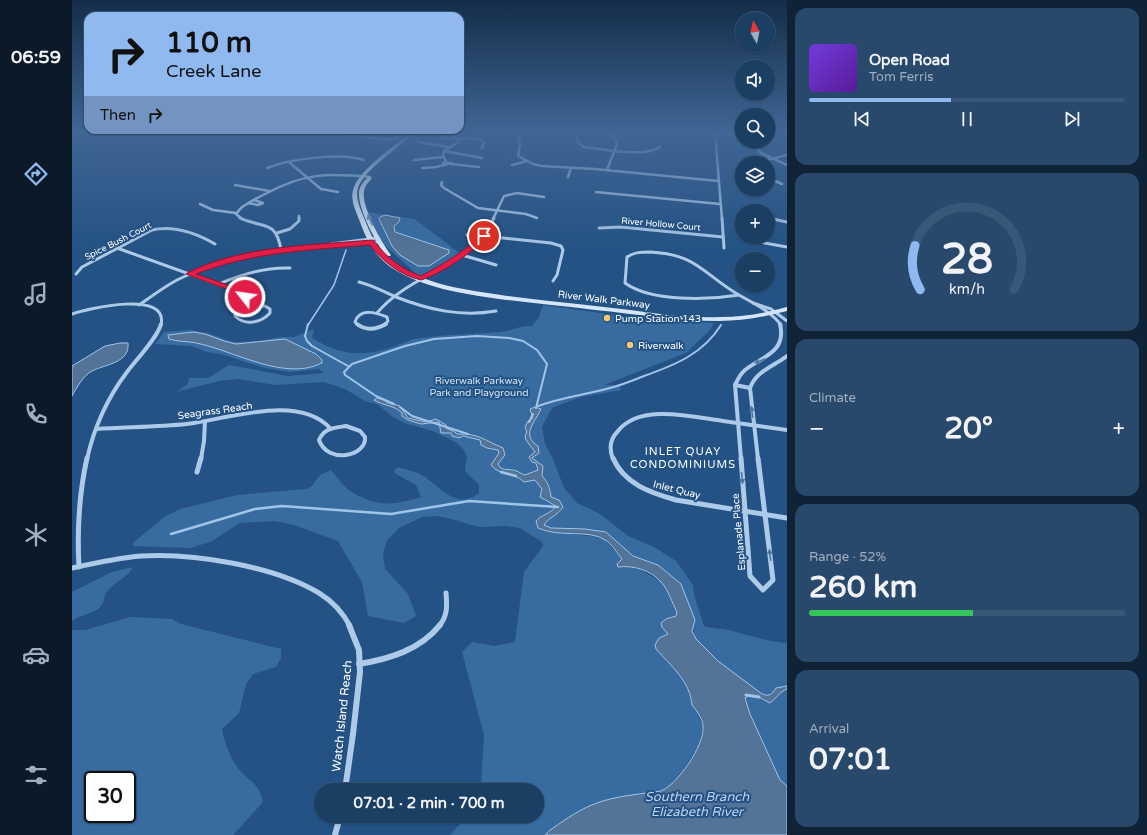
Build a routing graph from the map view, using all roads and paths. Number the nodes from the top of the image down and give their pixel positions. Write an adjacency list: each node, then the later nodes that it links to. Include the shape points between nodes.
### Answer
1 (301, 172): 7 (street)
2 (369, 172): 8 (street, River Walk Parkway)
3 (376, 172): 9 (street, River Walk Parkway)
4 (570, 172): 10 (street)
5 (627, 172): 11 (street)
6 (717, 172): 11 (street)
7 (306, 176): 8 (street, via 331,174); 16 (street, via 288,181); 17 (street, via 321,189)
8 (363, 177): 9 (street); 35 (street, River Walk Parkway, via 357,185 354,198)
9 (370, 177): 35 (street, River Walk Parkway, one-way to 9, via 361,196)
10 (568, 177)
11 (718, 181): 23 (street)
12 (775, 181): 14 (street)
13 (442, 182): 24 (street, via 444,188 473,206)
14 (782, 184)
15 (235, 185): 16 (street)
16 (270, 191): 20 (street)
17 (338, 192)
18 (596, 192): 23 (street)
19 (544, 197): 24 (street, via 508,194 504,196)
20 (254, 200): 21 (street); 21 (street, via 263,203)
21 (248, 203): 25 (street)
22 (200, 204): 25 (street, via 220,212)
23 (720, 204): 34 (street)
24 (497, 211): 27 (street, via 526,214); 33 (street)
25 (236, 213): 31 (street, via 240,218)
26 (299, 216): 31 (street, via 299,221 290,229)
27 (537, 218)
28 (775, 219): 29 (street)
29 (787, 222)
30 (598, 228): 34 (street, River Hollow Court, via 621,227)
31 (276, 233): 41 (street)
32 (466, 235): 33 (street)
33 (483, 237): 42 (street); 48 (street, via 561,246 563,250)
34 (722, 237): 40 (street)
35 (374, 240): 41 (street); 47 (street, River Walk Parkway, via 379,252 392,264)
36 (215, 244): 39 (street, Spice Bush Court, via 201,237 164,227 152,230)
37 (770, 244): 38 (street)
38 (787, 247)
39 (117, 248): 45 (street, Spice Bush Court, via 82,267); 46 (street)
40 (724, 248)
41 (281, 250): 46 (street, via 231,259)
42 (462, 255): 43 (street); 47 (street)
43 (496, 265)
44 (290, 268): 50 (street, via 254,272)
45 (76, 274)
46 (190, 274): 50 (street); 54 (street, via 163,288)
47 (421, 278): 52 (street); 59 (street, River Walk Parkway, via 449,288 481,294 686,318 740,318)
48 (553, 281)
49 (360, 282): 52 (street)
50 (219, 284): 55 (street, via 245,297)
51 (739, 295): 51 (street, via 681,257 638,252 627,257 626,283 636,290 697,298 727,298); 53 (street)
52 (394, 296): 57 (street, via 449,312 480,314); 58 (street)
53 (753, 302): 59 (street); 59 (street)
54 (139, 305): 60 (street, via 108,304); 69 (street, via 158,313 161,326 115,391)
55 (249, 305): 55 (street, via 236,311 235,316 252,322 267,317 270,313 270,309 265,306)
56 (787, 309): 59 (street, River Walk Parkway)
57 (496, 311)
58 (378, 312): 58 (street, via 358,316 355,319 357,326 369,329 382,327 388,320)
59 (773, 313): 61 (street); 62 (street, via 782,327)
60 (72, 314)
61 (787, 321)
62 (786, 340): 64 (street, one-way to 64, via 783,348 776,354 744,370 736,379)
63 (787, 356): 65 (street, via 758,375)
64 (735, 385): 65 (street); 67 (street, Esplanade Place)
65 (750, 388): 68 (street, Esplanade Place, one-way to 65)
66 (205, 421): 69 (street, Seagrass Reach); 70 (street, Seagrass Reach, via 289,411 307,413 319,418); 72 (street, via 202,460)
67 (737, 424): 68 (street, Inlet Quay); 73 (street, Esplanade Place, one-way to 73); 73 (street, Inlet Quay, via 667,414 642,417 622,426 616,432 610,448 616,466 624,475 646,490 676,500)
68 (754, 426): 71 (street, Inlet Quay); 74 (street, Esplanade Place)
69 (96, 429): 76 (street, via 80,488)
70 (331, 429): 70 (street, via 318,440 318,445 332,455 347,455 360,449 364,444 364,434 360,430 346,426)
71 (787, 430)
72 (197, 472)
73 (746, 512): 74 (street, Inlet Quay); 74 (street, Esplanade Place, one-way to 74, via 750,576 763,590 773,580)
74 (764, 514): 75 (street, Inlet Quay)
75 (787, 518)
76 (79, 567): 77 (street, Watch Island Reach); 79 (street, Watch Island Reach, via 120,559 181,557 226,563 282,577 315,591 336,606 352,628 358,648)
77 (72, 568)
78 (446, 593): 79 (street, via 446,617 435,632 398,655)
79 (359, 664): 80 (street, Watch Island Reach, via 353,742)
80 (346, 783)
81 (339, 823): 82 (street)
82 (336, 835)

